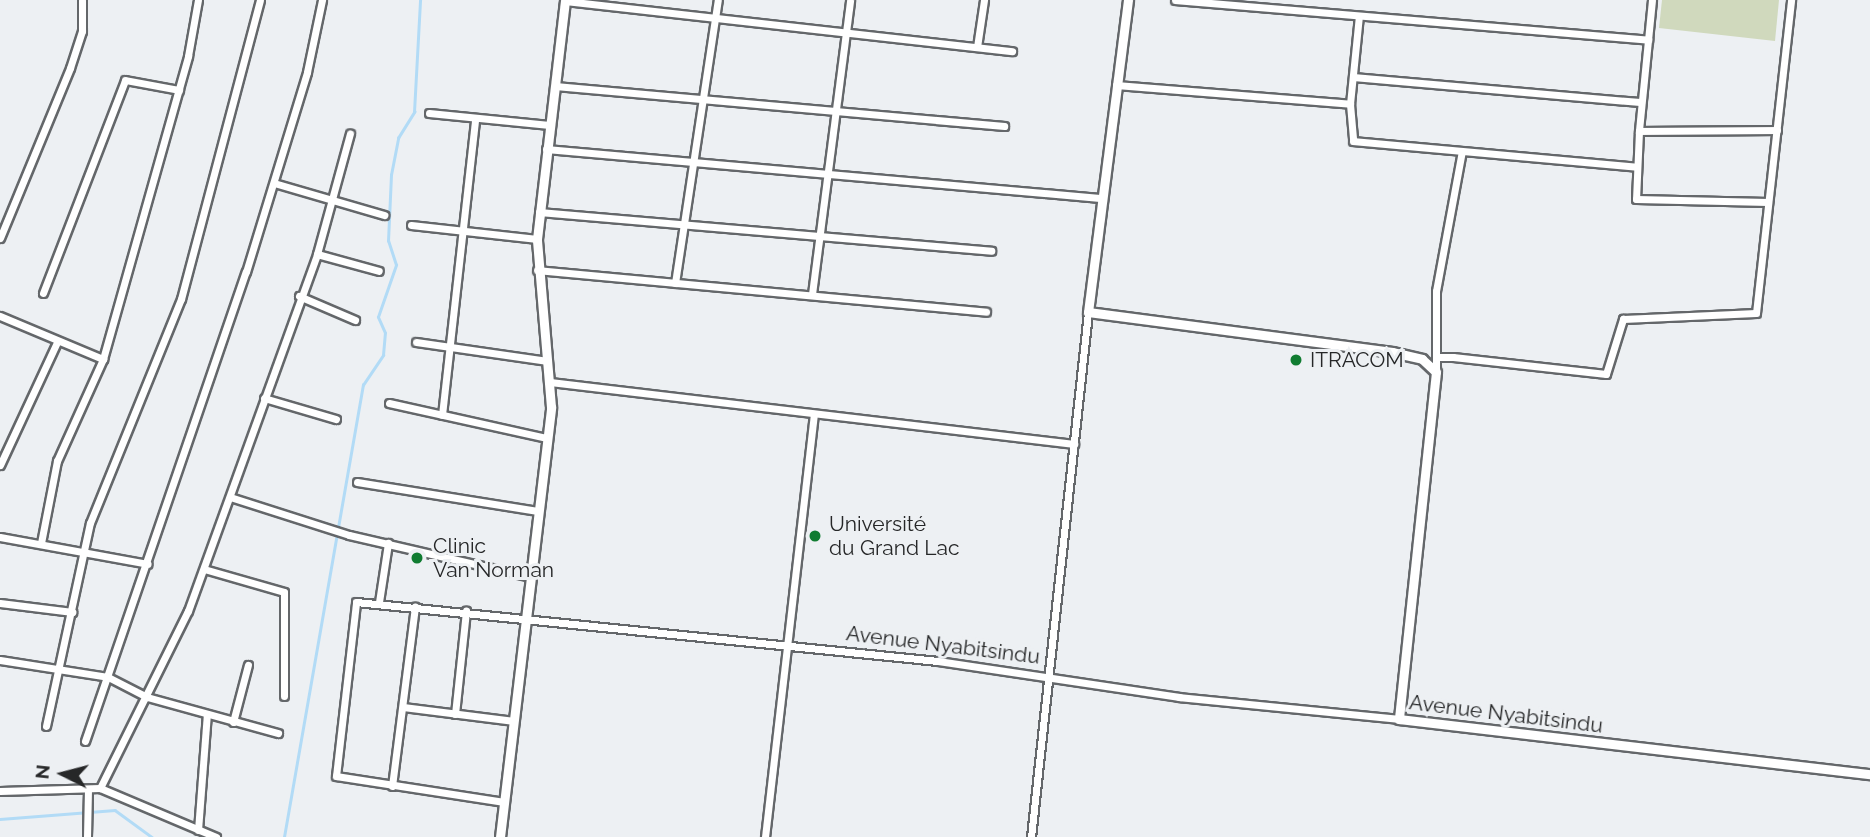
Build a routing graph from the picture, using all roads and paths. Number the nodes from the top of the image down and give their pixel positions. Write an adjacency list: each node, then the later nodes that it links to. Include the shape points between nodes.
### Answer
1 (82, 0): 49 (street, via 82,31 70,68)
2 (198, 0): 22 (street)
3 (260, 0): 85 (street, via 181,299)
4 (322, 0): 39 (street)
5 (565, 0): 14 (street); 21 (street)
6 (718, 0): 14 (street)
7 (850, 0): 15 (street)
8 (984, 0): 17 (street)
9 (1128, 0): 20 (street)
10 (1175, 0): 13 (street)
11 (1652, 0): 16 (street)
12 (1791, 0): 31 (street)
13 (1359, 16): 16 (street); 19 (street)
14 (716, 17): 15 (street); 23 (street)
15 (846, 32): 17 (street); 26 (street)
16 (1648, 40): 24 (street)
17 (977, 47): 18 (street)
18 (1012, 51)
19 (1353, 77): 24 (street); 25 (street)
20 (1116, 85): 25 (street); 40 (street)
21 (555, 86): 23 (street); 29 (street)
22 (179, 90): 56 (street, via 125,80); 67 (street)
23 (701, 100): 26 (street); 36 (street)
24 (1640, 102): 32 (street)
25 (1350, 104): 35 (street, via 1353,141)
26 (835, 110): 30 (street); 38 (street)
27 (429, 113): 28 (street)
28 (475, 119): 29 (street); 47 (street)
29 (549, 125): 34 (street)
30 (1004, 125)
31 (1777, 130): 32 (street); 42 (street)
32 (1639, 131): 37 (street)
33 (350, 133): 41 (street)
34 (546, 149): 36 (street); 43 (street)
35 (1462, 151): 37 (street); 66 (street, via 1436,291)
36 (691, 162): 38 (street); 45 (street)
37 (1636, 167): 42 (street, via 1639,200)
38 (827, 176): 40 (street); 48 (street)
39 (274, 183): 41 (street); 86 (street)
40 (1100, 198): 60 (street)
41 (332, 200): 44 (street); 52 (street)
42 (1768, 202): 66 (street, via 1760,306 1754,315 1623,319 1606,374)
43 (539, 212): 45 (street); 50 (street)
44 (384, 215)
45 (682, 224): 48 (street); 55 (street)
46 (411, 225): 47 (street)
47 (462, 231): 50 (street); 65 (street)
48 (819, 234): 51 (street); 57 (street)
49 (0, 238)
50 (537, 239): 53 (street)
51 (991, 251)
52 (317, 254): 54 (street); 58 (street)
53 (536, 270): 55 (street); 68 (street)
54 (379, 271)
55 (675, 283): 57 (street)
56 (43, 293)
57 (811, 295): 59 (street)
58 (299, 296): 62 (street); 71 (street)
59 (986, 312)
60 (1088, 312): 69 (street, via 1392,352 1422,359); 77 (street)
61 (0, 316): 63 (street)
62 (355, 320)
63 (57, 342): 67 (street); 78 (street)
64 (416, 342): 65 (street)
65 (450, 347): 68 (street); 74 (street)
66 (1437, 357): 69 (street)
67 (103, 359): 83 (street, via 57,461)
68 (548, 361): 70 (street)
69 (1436, 372): 106 (street)
70 (550, 382): 73 (street); 76 (street)
71 (264, 398): 75 (street); 80 (street)
72 (389, 402): 74 (street)
73 (814, 414): 77 (street); 95 (street)
74 (442, 415): 76 (street)
75 (336, 419)
76 (547, 438): 81 (street)
77 (1074, 444): 99 (street)
78 (0, 465)
79 (356, 482): 81 (street)
80 (230, 497): 84 (street); 87 (street)
81 (538, 510): 88 (street)
82 (0, 537): 83 (street)
83 (41, 543): 85 (street)
84 (388, 543): 88 (street); 89 (street)
85 (83, 552): 86 (street); 93 (street)
86 (148, 564): 100 (street)
87 (204, 569): 101 (street, via 284,592); 102 (street)
88 (531, 577): 94 (street)
89 (379, 602): 91 (street, Avenue Nyabitsindu); 113 (street, Avenue Nyabitsindu, via 360,600 353,607 334,769 339,778)
90 (0, 603): 93 (street)
91 (415, 606): 92 (street, Avenue Nyabitsindu); 103 (street)
92 (466, 611): 94 (street, Avenue Nyabitsindu); 104 (street)
93 (72, 612): 98 (street)
94 (527, 615): 95 (street, Avenue Nyabitsindu); 107 (street)
95 (789, 644): 99 (street, Avenue Nyabitsindu); 122 (street)
96 (0, 660): 98 (street)
97 (248, 665): 108 (street)
98 (61, 670): 100 (street); 109 (street)
99 (1050, 676): 106 (street, Avenue Nyabitsindu, via 1179,697); 123 (street)
100 (108, 677): 102 (street); 111 (street)
101 (284, 696)
102 (147, 697): 105 (street); 114 (street)
103 (403, 707): 104 (street); 113 (street)
104 (455, 714): 107 (street)
105 (207, 715): 108 (street); 118 (street)
106 (1399, 719): 112 (street, Avenue Nyabitsindu)
107 (514, 721): 117 (street)
108 (233, 722): 110 (street)
109 (46, 726)
110 (278, 733)
111 (85, 741)
112 (1870, 774)
113 (392, 786): 117 (street, Avenue Nyabitsindu)
114 (100, 788): 115 (street); 118 (street)
115 (88, 789): 116 (street); 120 (street)
116 (0, 791)
117 (504, 802): 121 (street)
118 (198, 830): 119 (street)
119 (212, 836)
120 (87, 837)
121 (500, 837)
122 (765, 837)
123 (1031, 837)

